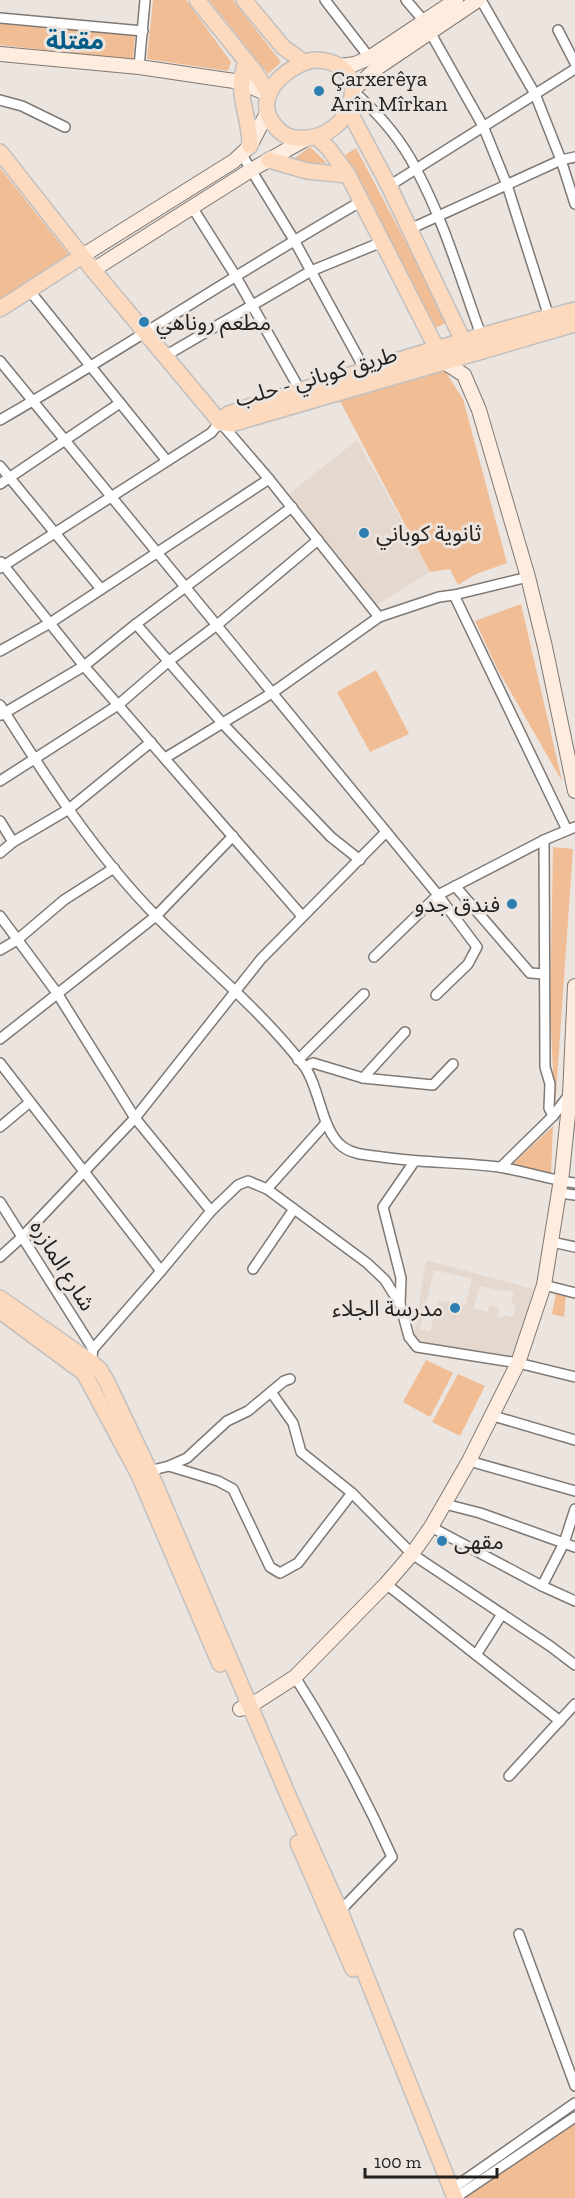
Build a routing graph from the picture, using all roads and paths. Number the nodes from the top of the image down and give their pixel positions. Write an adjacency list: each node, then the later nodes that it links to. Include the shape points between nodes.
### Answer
1 (145, 0): 11 (street)
2 (197, 0): 13 (main road)
3 (244, 0): 14 (main road, via 284,47)
4 (326, 0): 15 (street)
5 (406, 0): 9 (street)
6 (456, 0): 9 (main road)
7 (479, 0): 9 (main road); 23 (street)
8 (0, 18): 11 (street)
9 (427, 27): 15 (main road); 27 (street)
10 (558, 30): 16 (street)
11 (142, 31): 18 (street)
12 (0, 54): 18 (main road)
13 (246, 61): 20 (main road); 22 (main road)
14 (304, 62): 17 (main road, via 322,60); 22 (main road, via 279,78)
15 (373, 63): 17 (main road); 21 (main road)
16 (575, 63)
17 (340, 66): 21 (main road)
18 (139, 67): 20 (main road)
19 (575, 69): 23 (street)
20 (241, 82): 22 (main road); 30 (main road, via 249,128)
21 (353, 90): 25 (main road); 35 (street, via 385,124)
22 (269, 94): 26 (main road)
23 (535, 94): 27 (street); 34 (street)
24 (0, 100): 28 (street)
25 (349, 111): 29 (main road, via 336,127); 39 (main road)
26 (267, 113): 29 (main road, via 286,136); 30 (main road)
27 (483, 126): 35 (street); 38 (street)
28 (65, 127)
29 (311, 138): 33 (main road); 37 (main road, via 329,149)
30 (246, 150): 36 (street); 47 (main road)
31 (0, 152): 47 (main road)
32 (575, 157): 34 (street)
33 (269, 160): 36 (main road); 37 (main road, via 307,171)
34 (561, 160): 38 (street); 41 (street)
35 (416, 168): 39 (street); 43 (street)
36 (251, 170): 42 (main road); 45 (street)
37 (348, 175): 40 (main road)
38 (507, 185): 43 (street); 55 (street)
39 (389, 186): 44 (main road)
40 (362, 201): 45 (street); 46 (main road)
41 (575, 204)
42 (192, 207): 48 (main road); 50 (street)
43 (438, 217): 44 (street); 58 (street)
44 (410, 229): 59 (main road)
45 (294, 240): 49 (street); 50 (street)
46 (382, 242): 49 (street); 60 (main road)
47 (82, 256): 48 (main road); 51 (main road)
48 (93, 270): 57 (main road)
49 (311, 271): 52 (street); 65 (street)
50 (235, 275): 52 (street); 57 (street)
51 (29, 290): 53 (main road); 64 (street)
52 (252, 304): 61 (street); 67 (street)
53 (0, 309)
54 (575, 310): 55 (main road, طريق كوباني - حلب)
55 (549, 317): 58 (main road, طريق كوباني - حلب)
56 (575, 324): 59 (main road, طريق كوباني - حلب)
57 (145, 332): 61 (main road); 64 (street)
58 (481, 335): 59 (main road, طريق كوباني - حلب)
59 (466, 347): 60 (main road, طريق كوباني - حلب); 63 (main road, طريق كوباني - حلب); 66 (main road)
60 (435, 348): 63 (main road); 65 (main road, طريق كوباني - حلب)
61 (165, 356): 71 (main road)
62 (0, 360): 68 (street)
63 (444, 362): 66 (main road); 71 (main road, طريق كوباني - حلب, via 231,424)
64 (91, 368): 68 (street); 69 (street)
65 (365, 370): 67 (main road, طريق كوباني - حلب)
66 (464, 375): 84 (main road, via 479,410)
67 (300, 390): 71 (main road, طريق كوباني - حلب, via 228,414)
68 (33, 401): 70 (street); 72 (street)
69 (120, 403): 72 (street); 73 (street)
70 (0, 420)
71 (220, 422): 73 (street, via 211,433); 76 (street)
72 (65, 440): 75 (street); 78 (street)
73 (167, 461): 78 (street)
74 (0, 466): 75 (street)
75 (9, 477): 77 (street); 80 (street)
76 (269, 479): 79 (street); 82 (street)
77 (0, 484)
78 (112, 497): 80 (street); 82 (street)
79 (292, 507): 81 (street); 85 (street)
80 (56, 534): 83 (street); 86 (street)
81 (318, 540): 88 (street); 91 (street)
82 (158, 553): 85 (street); 86 (street)
83 (1, 565): 89 (street)
84 (528, 577): 87 (street); 103 (main road)
85 (185, 586): 90 (street); 91 (street)
86 (101, 589): 89 (street)
87 (454, 595): 88 (street); 106 (street)
88 (379, 617): 95 (street)
89 (50, 623): 92 (street); 94 (street)
90 (136, 624): 93 (street); 94 (street)
91 (217, 625): 93 (street); 95 (street)
92 (0, 651)
93 (169, 662): 96 (street); 98 (street)
94 (84, 666): 96 (street); 97 (street)
95 (272, 693): 98 (street); 107 (street)
96 (118, 705): 99 (street); 101 (street)
97 (2, 711): 101 (street)
98 (223, 724): 100 (street); 112 (street, via 331,837)
99 (152, 742): 100 (street); 104 (street)
100 (165, 758): 108 (street)
101 (34, 759): 102 (street); 104 (street)
102 (0, 781)
103 (575, 791)
104 (69, 809): 110 (street); 113 (street)
105 (0, 821): 110 (street)
106 (571, 828): 109 (street)
107 (387, 832): 112 (street); 115 (street)
108 (233, 836): 117 (street); 118 (street)
109 (544, 840): 114 (street); 122 (street)
110 (13, 842): 111 (street)
111 (0, 853)
112 (360, 860): 118 (street)
113 (114, 868): 117 (street); 119 (street, via 64,900)
114 (455, 886): 115 (street); 122 (street, via 530,973)
115 (438, 895): 121 (street); 127 (street, via 477,947 468,964)
116 (0, 916): 119 (street)
117 (156, 916): 124 (street); 125 (street)
118 (302, 916): 124 (street, via 261,958)
119 (17, 940): 120 (street); 125 (street)
120 (0, 950)
121 (374, 957)
122 (544, 974): 137 (street, via 545,1067)
123 (575, 986): 128 (main road)
124 (236, 991): 132 (street); 138 (street)
125 (57, 993): 130 (street); 138 (street)
126 (364, 994): 132 (street)
127 (436, 995)
128 (574, 1027): 135 (main road)
129 (405, 1032): 134 (street)
130 (0, 1039)
131 (0, 1063): 136 (street)
132 (301, 1063): 134 (street); 139 (street)
133 (453, 1064): 134 (street, via 433,1085)
134 (363, 1078)
135 (570, 1095): 137 (street); 144 (main road)
136 (30, 1102): 140 (street); 143 (street)
137 (553, 1116): 142 (street)
138 (135, 1119): 143 (street); 149 (street)
139 (326, 1123): 141 (street, via 340,1145 354,1153); 145 (street)
140 (0, 1127)
141 (414, 1162): 142 (street); 159 (street, via 382,1207 401,1278)
142 (501, 1167): 144 (street)
143 (84, 1172): 150 (street); 155 (street)
144 (565, 1186): 146 (street); 151 (main road)
145 (267, 1189): 148 (street); 149 (street, via 248,1181 238,1185)
146 (575, 1195)
147 (0, 1202): 150 (street, شارع المازره)
148 (294, 1209): 154 (street); 159 (street, via 368,1263)
149 (210, 1211): 155 (street)
150 (22, 1237): 153 (street); 161 (street, شارع المازره)
151 (552, 1242): 152 (street); 156 (main road)
152 (575, 1247)
153 (0, 1257)
154 (253, 1269)
155 (161, 1271): 161 (street)
156 (544, 1285): 157 (street); 162 (main road)
157 (575, 1293)
158 (0, 1298): 161 (main road)
159 (400, 1304): 162 (street, via 409,1337 417,1347)
160 (0, 1311): 161 (main road)
161 (90, 1362): 170 (main road)
162 (518, 1362): 163 (street); 166 (main road)
163 (575, 1377)
164 (290, 1379): 165 (street)
165 (271, 1392): 169 (street, via 248,1411 227,1421 187,1458); 172 (street, via 293,1423 301,1452)
166 (490, 1415): 167 (street); 168 (main road)
167 (575, 1440)
168 (469, 1461): 171 (street); 173 (main road)
169 (169, 1466): 170 (street); 172 (street, via 233,1489 270,1568 280,1573 298,1563)
170 (144, 1473): 187 (main road)
171 (575, 1491)
172 (352, 1493): 178 (street)
173 (445, 1504): 175 (main road); 176 (street)
174 (575, 1509): 176 (street)
175 (431, 1527): 178 (main road); 180 (street)
176 (564, 1543): 177 (street); 180 (street)
177 (575, 1547)
178 (412, 1554): 179 (main road); 182 (street)
179 (386, 1584): 183 (street); 185 (main road)
180 (542, 1586): 181 (street)
181 (575, 1601)
182 (502, 1614): 183 (street); 184 (street)
183 (476, 1655): 188 (street)
184 (575, 1665)
185 (295, 1677): 187 (main road); 190 (street, via 346,1760 392,1857)
186 (575, 1704): 188 (street)
187 (245, 1708): 190 (main road); 195 (main road)
188 (560, 1720): 189 (street)
189 (509, 1776)
190 (340, 1911): 195 (main road)
191 (519, 1934): 192 (street)
192 (575, 2086)
193 (575, 2103): 195 (street)
194 (575, 2117): 195 (street)
195 (452, 2195)

